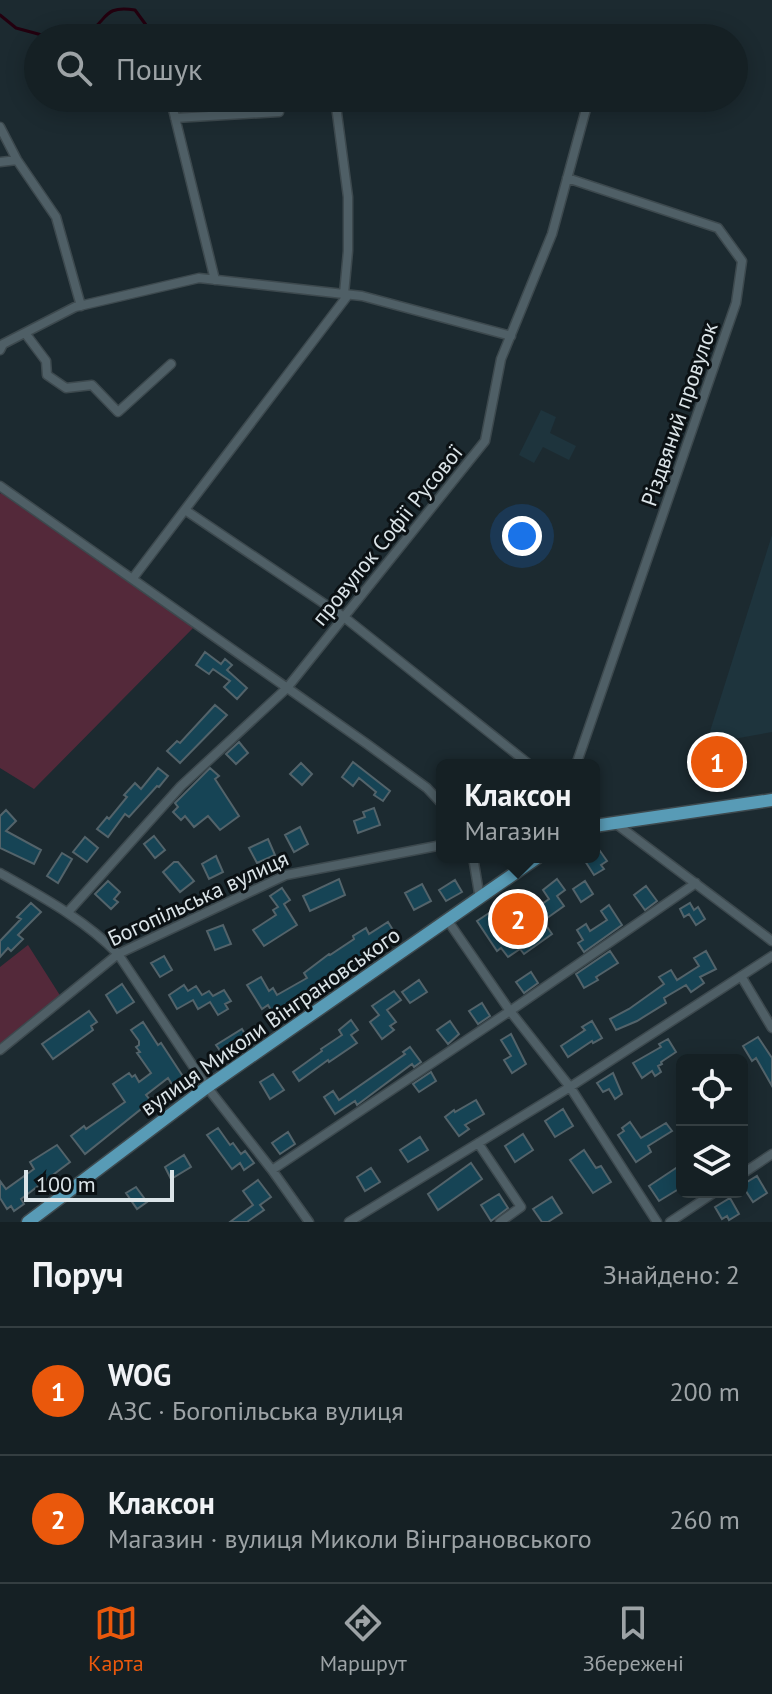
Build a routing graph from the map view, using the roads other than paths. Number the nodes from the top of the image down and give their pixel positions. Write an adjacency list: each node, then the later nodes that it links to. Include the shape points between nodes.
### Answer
1 (174, 112): 5 (street)
2 (279, 112): 5 (street)
3 (337, 112): 11 (street, via 348,197)
4 (585, 112): 9 (street, провулок Софії Русової)
5 (175, 118): 10 (street)
6 (0, 127): 7 (street)
7 (17, 160): 8 (street); 12 (street, via 56,217)
8 (0, 162)
9 (567, 178): 14 (street, провулок Софії Русової, via 552,234); 23 (street, Різдвяний провулок, via 718,228 742,261 736,303)
10 (215, 280): 11 (street); 12 (street, via 199,278)
11 (346, 294): 14 (street); 18 (street)
12 (81, 306): 13 (street)
13 (25, 333): 15 (street); 16 (street, via 46,361 47,375 66,388 92,385 118,412)
14 (511, 336): 20 (street, провулок Софії Русової, via 501,359 485,441)
15 (1, 345)
16 (171, 364)
17 (0, 486): 19 (street)
18 (185, 510): 19 (street); 20 (street)
19 (133, 578): 21 (street)
20 (344, 617): 21 (street, провулок Софії Русової); 22 (street)
21 (287, 688): 24 (street); 34 (street, провулок Софії Русової, via 181,786)
22 (522, 759)
23 (578, 759)
24 (436, 798)
25 (772, 800): 26 (main road)
26 (615, 823): 27 (main road); 32 (street)
27 (600, 824)
28 (436, 846): 37 (street, Богопільська вулиця, via 286,875)
29 (474, 863): 33 (street)
30 (530, 863): 33 (main road, вулиця Миколи Вінграновського)
31 (0, 873): 34 (street)
32 (696, 883): 36 (street); 40 (street)
33 (480, 899): 35 (main road, вулиця Миколи Вінграновського)
34 (68, 912): 37 (street)
35 (448, 921): 40 (street); 43 (main road, вулиця Миколи Вінграновського)
36 (772, 941)
37 (118, 954): 42 (street, Богопільська вулиця); 43 (street)
38 (772, 956): 39 (street)
39 (741, 976): 41 (street); 44 (street)
40 (510, 1011): 44 (street); 47 (street)
41 (772, 1028)
42 (0, 1050)
43 (207, 1087): 47 (street); 50 (main road, вулиця Миколи Вінграновського)
44 (570, 1087): 45 (street); 54 (street)
45 (478, 1143): 52 (street); 53 (street, via 521,1207)
46 (772, 1154): 48 (street)
47 (272, 1170): 51 (street)
48 (748, 1170)
49 (706, 1198): 55 (street)
50 (28, 1222)
51 (309, 1222)
52 (349, 1222)
53 (500, 1222)
54 (657, 1222)
55 (670, 1222)

